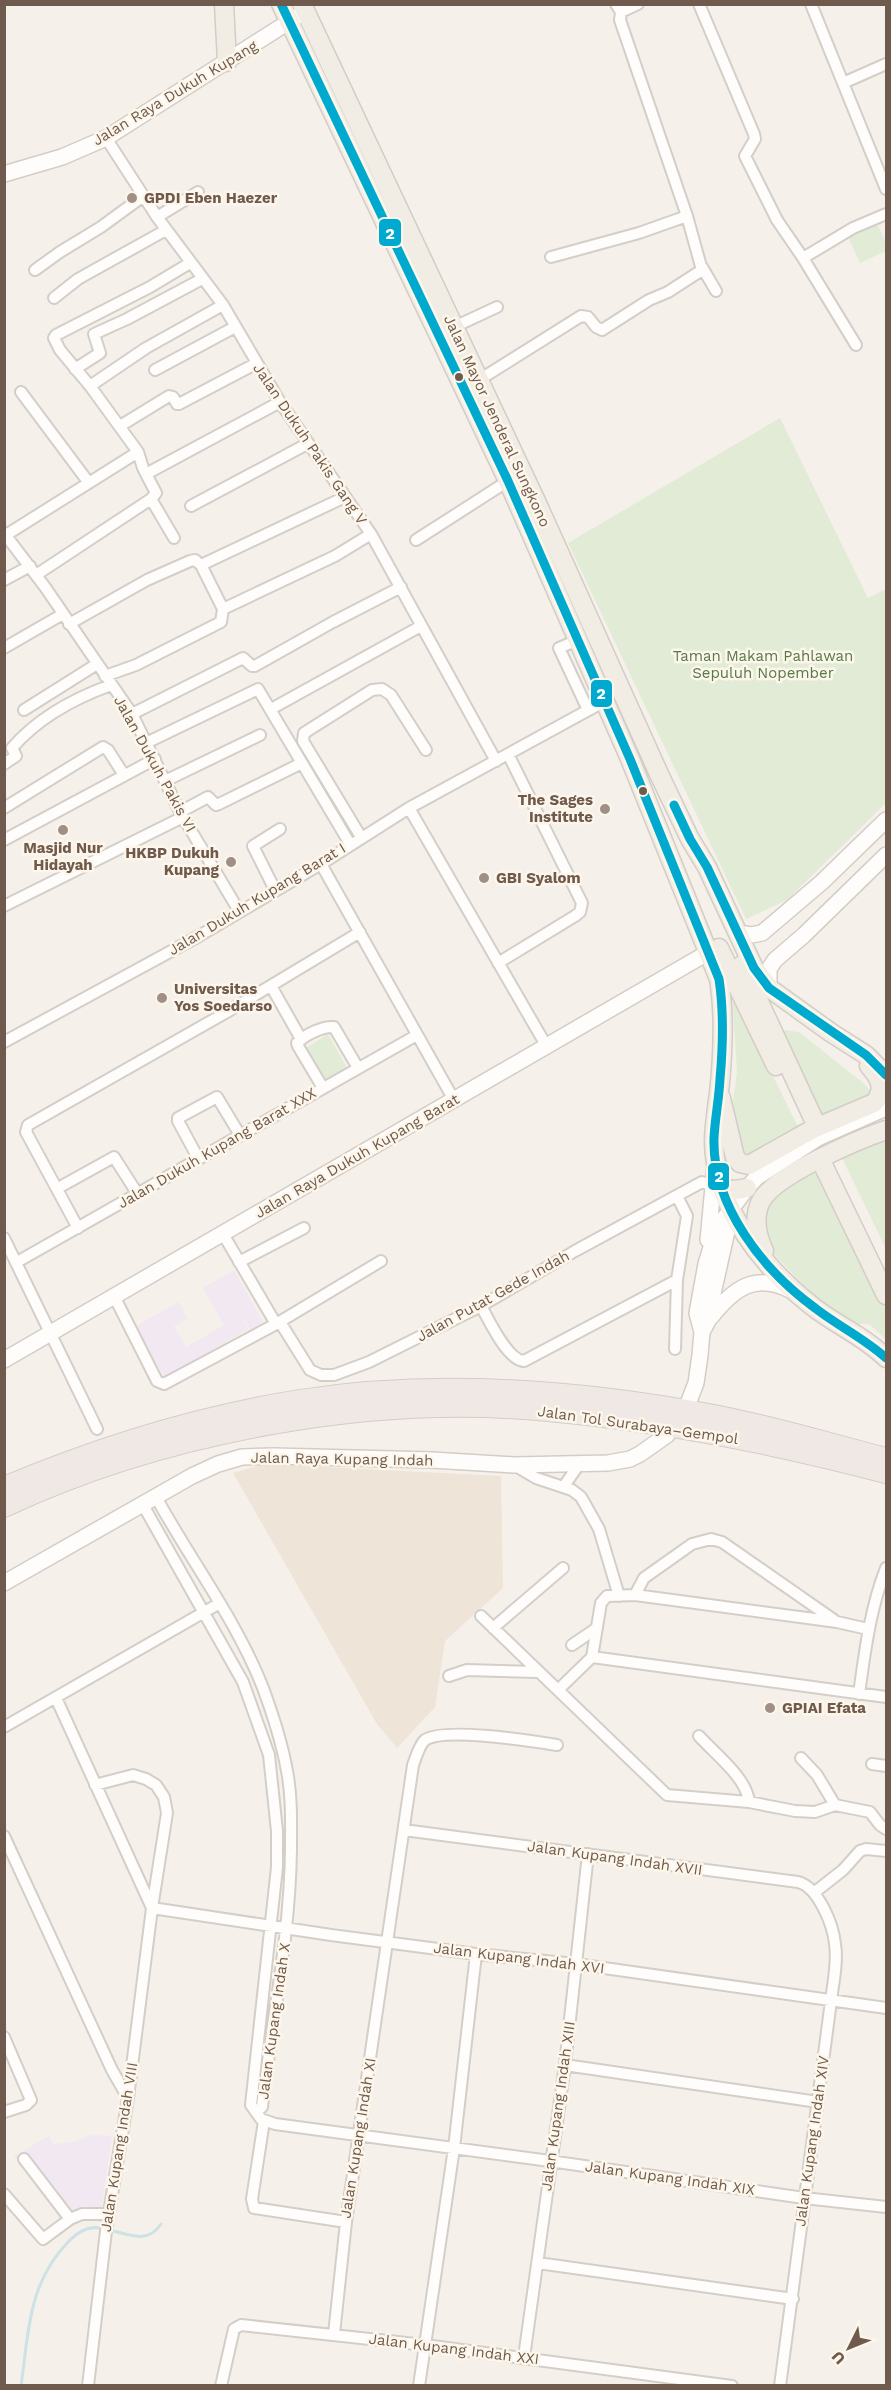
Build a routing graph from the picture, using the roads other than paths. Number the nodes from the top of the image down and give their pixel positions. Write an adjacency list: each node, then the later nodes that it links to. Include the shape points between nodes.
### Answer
1 (224, 4): 9 (main road)
2 (281, 4): 8 (main road, Jalan Mayor Jenderal Sungkono)
3 (638, 4): 7 (street)
4 (699, 4): 22 (street, via 754,134 745,156 777,220)
5 (811, 4): 11 (street)
6 (307, 6): 8 (street, Jalan Raya Dukuh Kupang); 32 (main road, Jalan Mayor Jenderal Sungkono)
7 (619, 8): 17 (street)
8 (289, 22): 9 (street, Jalan Raya Dukuh Kupang); 45 (main road, Jalan Mayor Jenderal Sungkono)
9 (227, 62): 12 (street, Jalan Raya Dukuh Kupang)
10 (886, 64): 11 (street)
11 (843, 83): 14 (street)
12 (106, 138): 13 (street, Jalan Raya Dukuh Kupang, via 62,157); 16 (street, Jalan Dukuh Pakis Gang V)
13 (4, 174)
14 (886, 189)
15 (198, 192): 18 (street)
16 (142, 197): 18 (street, Jalan Dukuh Pakis Gang V); 25 (street)
17 (687, 216): 21 (street); 24 (street)
18 (157, 217): 20 (street, Jalan Dukuh Pakis Gang V)
19 (886, 217): 22 (street, via 853,228)
20 (166, 230): 23 (street, Jalan Dukuh Pakis Gang V); 28 (street, via 78,279)
21 (551, 257)
22 (803, 258): 33 (street)
23 (190, 263): 26 (street, Jalan Dukuh Pakis Gang V); 35 (street, via 56,334 60,351)
24 (702, 269): 27 (street); 37 (street, via 602,330 588,317 581,316)
25 (35, 270)
26 (202, 279): 29 (street, Jalan Dukuh Pakis Gang V); 35 (street, via 94,334 100,353)
27 (716, 291)
28 (54, 298)
29 (223, 305): 31 (street, Jalan Dukuh Pakis Gang V); 38 (street, via 146,348)
30 (497, 307): 32 (street)
31 (235, 327): 34 (street, Jalan Dukuh Pakis Gang V); 36 (street)
32 (454, 327): 37 (main road, Jalan Mayor Jenderal Sungkono)
33 (856, 345)
34 (257, 363): 40 (street, Jalan Dukuh Pakis Gang V); 41 (street, via 180,404 170,396)
35 (75, 369): 38 (street)
36 (154, 370)
37 (479, 380): 45 (main road, Jalan Mayor Jenderal Sungkono)
38 (90, 386): 41 (street)
39 (21, 392): 46 (street)
40 (280, 402): 42 (street, Jalan Dukuh Pakis Gang V); 44 (street)
41 (120, 426): 43 (street)
42 (307, 444): 47 (street, Jalan Dukuh Pakis Gang V); 49 (street)
43 (138, 452): 44 (street); 46 (street)
44 (146, 474): 48 (street, via 156,493)
45 (514, 478): 53 (street); 62 (main road, Jalan Mayor Jenderal Sungkono); 87 (main road, Jalan Mayor Jenderal Sungkono)
46 (89, 483): 50 (street)
47 (345, 497): 51 (street, Jalan Dukuh Pakis Gang V); 54 (street)
48 (151, 500): 52 (street); 55 (street)
49 (191, 506)
50 (5, 534): 55 (street, Jalan Dukuh Pakis VI)
51 (371, 534): 57 (street, Jalan Dukuh Pakis Gang V); 58 (street, via 335,556)
52 (174, 538)
53 (416, 540)
54 (198, 562): 58 (street); 60 (street, via 147,580)
55 (33, 570): 56 (street); 59 (street, Jalan Dukuh Pakis VI)
56 (4, 580)
57 (401, 587): 61 (street, Jalan Dukuh Pakis Gang V); 70 (street, via 253,667 244,658)
58 (223, 609): 65 (street, via 221,622)
59 (63, 614): 60 (street, Jalan Dukuh Pakis VI); 63 (street)
60 (69, 624): 64 (street, Jalan Dukuh Pakis VI)
61 (421, 626): 67 (street); 76 (street, Jalan Dukuh Pakis Gang V)
62 (578, 640): 66 (main road, Jalan Mayor Jenderal Sungkono); 69 (street, via 559,648)
63 (4, 648)
64 (97, 664): 65 (street, Jalan Dukuh Pakis VI); 68 (street)
65 (108, 680): 70 (street, Jalan Dukuh Pakis VI); 78 (street, via 30,729 12,748 16,756)
66 (605, 701): 69 (street, Jalan Dukuh Kupang Barat I); 90 (main road, Jalan Mayor Jenderal Sungkono)
67 (271, 709): 72 (street, via 257,688); 77 (street)
68 (24, 710)
69 (588, 710): 74 (street, Jalan Dukuh Kupang Barat I)
70 (132, 714): 72 (street, Jalan Dukuh Pakis VI)
71 (260, 735): 80 (street)
72 (146, 743): 75 (street, Jalan Dukuh Pakis VI)
73 (426, 750): 86 (street, via 391,695 382,689 372,690 303,733 303,741)
74 (508, 754): 76 (street, Jalan Dukuh Kupang Barat I); 101 (street, via 582,903 575,916)
75 (154, 759): 79 (street); 80 (street, Jalan Dukuh Pakis VI)
76 (496, 761): 82 (street, Jalan Dukuh Kupang Barat I)
77 (302, 763): 83 (street, via 219,804 208,797); 89 (street)
78 (4, 764)
79 (123, 775): 81 (street, via 103,747); 88 (street)
80 (165, 781): 83 (street, Jalan Dukuh Pakis VI)
81 (4, 808)
82 (409, 808): 86 (street, Jalan Dukuh Kupang Barat I); 101 (street)
83 (182, 814): 94 (street); 95 (street, Jalan Dukuh Pakis VI)
84 (886, 820): 96 (street)
85 (280, 829): 93 (street, via 253,845)
86 (361, 837): 89 (street, Jalan Dukuh Kupang Barat I)
87 (690, 839): 90 (main road, via 698,871 808,1120); 98 (main road)
88 (4, 840)
89 (350, 844): 92 (street, Jalan Dukuh Kupang Barat I)
90 (669, 853): 100 (main road)
91 (886, 855): 99 (street)
92 (321, 864): 93 (street, Jalan Dukuh Kupang Barat I); 97 (street)
93 (275, 890): 95 (street, Jalan Dukuh Kupang Barat I)
94 (4, 906)
95 (239, 911): 107 (street, Jalan Dukuh Kupang Barat I)
96 (786, 914): 98 (street, via 762,933); 99 (street, via 790,930)
97 (360, 932): 102 (street); 104 (street)
98 (738, 933): 103 (main road, via 754,968)
99 (804, 935): 103 (street, via 769,969)
100 (709, 952): 108 (street, Jalan Raya Dukuh Kupang Barat); 114 (main road, via 722,998)
101 (498, 963): 108 (street)
102 (271, 986): 105 (street); 121 (street, via 28,1125 26,1132)
103 (769, 988): 106 (main road)
104 (417, 1035): 111 (street, Jalan Dukuh Kupang Barat XXX); 116 (street)
105 (301, 1039): 111 (street, via 333,1027); 113 (street, via 298,1046)
106 (842, 1040): 109 (main road); 114 (main road, via 878,1076 879,1097 757,1162 746,1165 735,1157)
107 (4, 1042)
108 (547, 1047): 116 (street, Jalan Raya Dukuh Kupang Barat)
109 (866, 1055): 110 (main road); 112 (main road)
110 (886, 1067)
111 (358, 1068): 113 (street, Jalan Dukuh Kupang Barat XXX)
112 (886, 1075)
113 (323, 1088): 119 (street, Jalan Dukuh Kupang Barat XXX)
114 (719, 1092): 122 (main road, via 715,1125)
115 (886, 1096): 117 (street)
116 (454, 1100): 129 (street, Jalan Raya Dukuh Kupang Barat)
117 (884, 1113): 123 (street, via 809,1143); 126 (street, via 782,1171)
118 (886, 1130): 135 (main road, via 826,1156 781,1181 765,1195 757,1226)
119 (240, 1135): 120 (street, Jalan Dukuh Kupang Barat XXX); 120 (street, via 217,1097 178,1118)
120 (198, 1158): 124 (street, Jalan Dukuh Kupang Barat XXX)
121 (58, 1188): 124 (street, via 114,1157); 127 (street)
122 (718, 1188): 123 (main road); 125 (street, Jalan Putat Gede Indah, via 702,1182); 126 (main road); 134 (street)
123 (747, 1188): 126 (street)
124 (137, 1194): 127 (street, Jalan Dukuh Kupang Barat XXX)
125 (677, 1196): 137 (street, via 687,1216); 140 (street, Jalan Putat Gede Indah)
126 (732, 1210): 134 (street, via 714,1234); 135 (main road, via 752,1246); 142 (street)
127 (78, 1228): 132 (street, Jalan Dukuh Kupang Barat XXX)
128 (304, 1228): 133 (street)
129 (223, 1234): 133 (street, Jalan Putat Gede Indah); 139 (street, Jalan Raya Dukuh Kupang Barat)
130 (4, 1238): 132 (street)
131 (381, 1261): 143 (street)
132 (17, 1262): 144 (street)
133 (239, 1262): 143 (street, Jalan Putat Gede Indah)
134 (706, 1264): 145 (street, via 697,1313)
135 (771, 1267): 141 (main road)
136 (886, 1268): 138 (main road, via 829,1164)
137 (677, 1280): 140 (street, via 524,1361 515,1359 505,1346); 146 (street)
138 (886, 1295)
139 (114, 1296): 143 (street, via 157,1381 164,1384); 144 (street, Jalan Raya Dukuh Kupang Barat)
140 (481, 1305): 143 (street, Jalan Putat Gede Indah, via 369,1362 334,1375 310,1370)
141 (812, 1306): 142 (street, via 784,1287 755,1283 734,1292); 147 (main road, via 871,1343)
142 (710, 1317): 145 (street)
143 (278, 1323)
144 (51, 1332): 148 (street, Jalan Raya Dukuh Kupang Barat); 150 (street)
145 (702, 1332): 149 (street, via 696,1383)
146 (675, 1349)
147 (886, 1358)
148 (4, 1360)
149 (689, 1401)
150 (97, 1429)
151 (667, 1435): 153 (street, Jalan Raya Kupang Indah, via 630,1459)
152 (886, 1458): 157 (highway, Jalan Tol Surabaya–Gempol, via 723,1417 665,1407 547,1392 417,1389 252,1408 115,1445)
153 (580, 1463): 154 (street, Jalan Raya Kupang Indah); 156 (street)
154 (514, 1465): 156 (street, via 536,1478); 158 (street, Jalan Raya Kupang Indah, via 242,1457 200,1472)
155 (886, 1473): 160 (highway, Jalan Tol Surabaya–Gempol, via 763,1444 648,1423 547,1410 443,1407 326,1415 196,1440 88,1473)
156 (564, 1486): 165 (street, via 581,1497 593,1516)
157 (4, 1487)
158 (156, 1497): 159 (street, Jalan Raya Kupang Indah); 166 (street, Jalan Kupang Indah X)
159 (143, 1505): 163 (street, Jalan Raya Kupang Indah); 167 (street, Jalan Kupang Indah X)
160 (4, 1507)
161 (563, 1568): 170 (street)
162 (886, 1568): 172 (street)
163 (4, 1583)
164 (635, 1595): 165 (street); 169 (street); 169 (street, via 644,1578 692,1544 711,1539 722,1542)
165 (619, 1596): 171 (street, via 602,1600)
166 (220, 1603): 167 (street); 185 (street, Jalan Kupang Indah X, via 263,1688)
167 (205, 1612): 180 (street); 186 (street, Jalan Kupang Indah X, via 243,1682)
168 (481, 1616): 170 (street)
169 (837, 1622): 172 (street)
170 (493, 1628): 175 (street)
171 (597, 1628): 173 (street); 174 (street)
172 (868, 1629): 178 (street)
173 (572, 1645)
174 (592, 1657): 177 (street); 178 (street)
175 (538, 1672): 176 (street, via 462,1671); 177 (street)
176 (449, 1676)
177 (558, 1690): 190 (street, via 667,1795)
178 (859, 1694): 179 (street)
179 (886, 1697)
180 (56, 1698): 181 (street); 189 (street)
181 (4, 1727)
182 (699, 1736): 190 (street, via 740,1779)
183 (556, 1745): 193 (street, Jalan Kupang Indah XI, via 463,1734 427,1739 412,1769)
184 (801, 1758): 191 (street)
185 (285, 1761): 186 (street); 200 (street, Jalan Kupang Indah X, via 291,1811)
186 (270, 1762): 199 (street, Jalan Kupang Indah X, via 277,1832)
187 (872, 1764): 188 (street)
188 (886, 1766)
189 (95, 1785): 198 (street); 198 (street, Jalan Kupang Indah VIII, via 133,1775 156,1785 164,1797 167,1813)
190 (749, 1802): 191 (street, via 807,1812)
191 (835, 1805): 192 (street, via 870,1812)
192 (886, 1829)
193 (404, 1830): 196 (street, Jalan Kupang Indah XVII); 201 (street, Jalan Kupang Indah XI)
194 (4, 1836): 213 (street)
195 (886, 1851): 197 (street, via 860,1851)
196 (588, 1854): 197 (street, Jalan Kupang Indah XVII, via 798,1882 806,1884); 203 (street, Jalan Kupang Indah XIII)
197 (817, 1896): 206 (street, Jalan Kupang Indah XIV, via 836,1945)
198 (152, 1908): 199 (street, Jalan Kupang Indah XVI); 213 (street, Jalan Kupang Indah VIII)
199 (272, 1925): 200 (street, Jalan Kupang Indah XVI); 204 (street, Jalan Kupang Indah X)
200 (287, 1928): 201 (street, Jalan Kupang Indah XVI); 205 (street, Jalan Kupang Indah X)
201 (387, 1942): 202 (street, Jalan Kupang Indah XVI); 218 (street, Jalan Kupang Indah XI)
202 (476, 1954): 203 (street, Jalan Kupang Indah XVI); 219 (street)
203 (576, 1964): 206 (street, Jalan Kupang Indah XVI); 212 (street, Jalan Kupang Indah XIII)
204 (265, 1983): 205 (street); 208 (street, Jalan Kupang Indah X)
205 (278, 1986): 209 (street, Jalan Kupang Indah X)
206 (831, 2001): 207 (street, Jalan Kupang Indah XVI); 214 (street, Jalan Kupang Indah XIV)
207 (886, 2008)
208 (259, 2033): 209 (street); 216 (street, Jalan Kupang Indah X, via 251,2105)
209 (271, 2034): 216 (street, Jalan Kupang Indah X, via 262,2107)
210 (4, 2037): 211 (street)
211 (8, 2053): 215 (street, via 31,2100)
212 (565, 2065): 214 (street); 221 (street, Jalan Kupang Indah XIII)
213 (128, 2098): 225 (street, Jalan Kupang Indah VIII)
214 (818, 2102): 223 (street, Jalan Kupang Indah XIV)
215 (4, 2112)
216 (256, 2112): 217 (street)
217 (264, 2121): 218 (street, Jalan Kupang Indah XIX); 227 (street, via 251,2203 254,2208)
218 (359, 2137): 219 (street, Jalan Kupang Indah XIX); 227 (street, Jalan Kupang Indah XI)
219 (453, 2148): 221 (street, Jalan Kupang Indah XIX); 231 (street)
220 (24, 2159): 226 (street)
221 (550, 2161): 223 (street, Jalan Kupang Indah XIX); 228 (street, Jalan Kupang Indah XIII)
222 (4, 2194): 226 (street, via 42,2238)
223 (804, 2198): 224 (street, Jalan Kupang Indah XIX); 229 (street, Jalan Kupang Indah XIV)
224 (886, 2208)
225 (109, 2214): 226 (street, via 90,2213); 233 (street, Jalan Kupang Indah VIII)
226 (70, 2219)
227 (346, 2222): 230 (street, Jalan Kupang Indah XI)
228 (538, 2263): 229 (street); 232 (street, Jalan Kupang Indah XIII)
229 (793, 2299): 237 (street, Jalan Kupang Indah XIV)
230 (334, 2334): 231 (street, Jalan Kupang Indah XXI); 234 (street, Jalan Kupang Indah XXI, via 237,2326)
231 (425, 2345): 232 (street, Jalan Kupang Indah XXI); 235 (street)
232 (524, 2358): 236 (street, Jalan Kupang Indah XXI)
233 (88, 2385)
234 (221, 2385)
235 (419, 2385)
236 (732, 2385)
237 (780, 2385)

